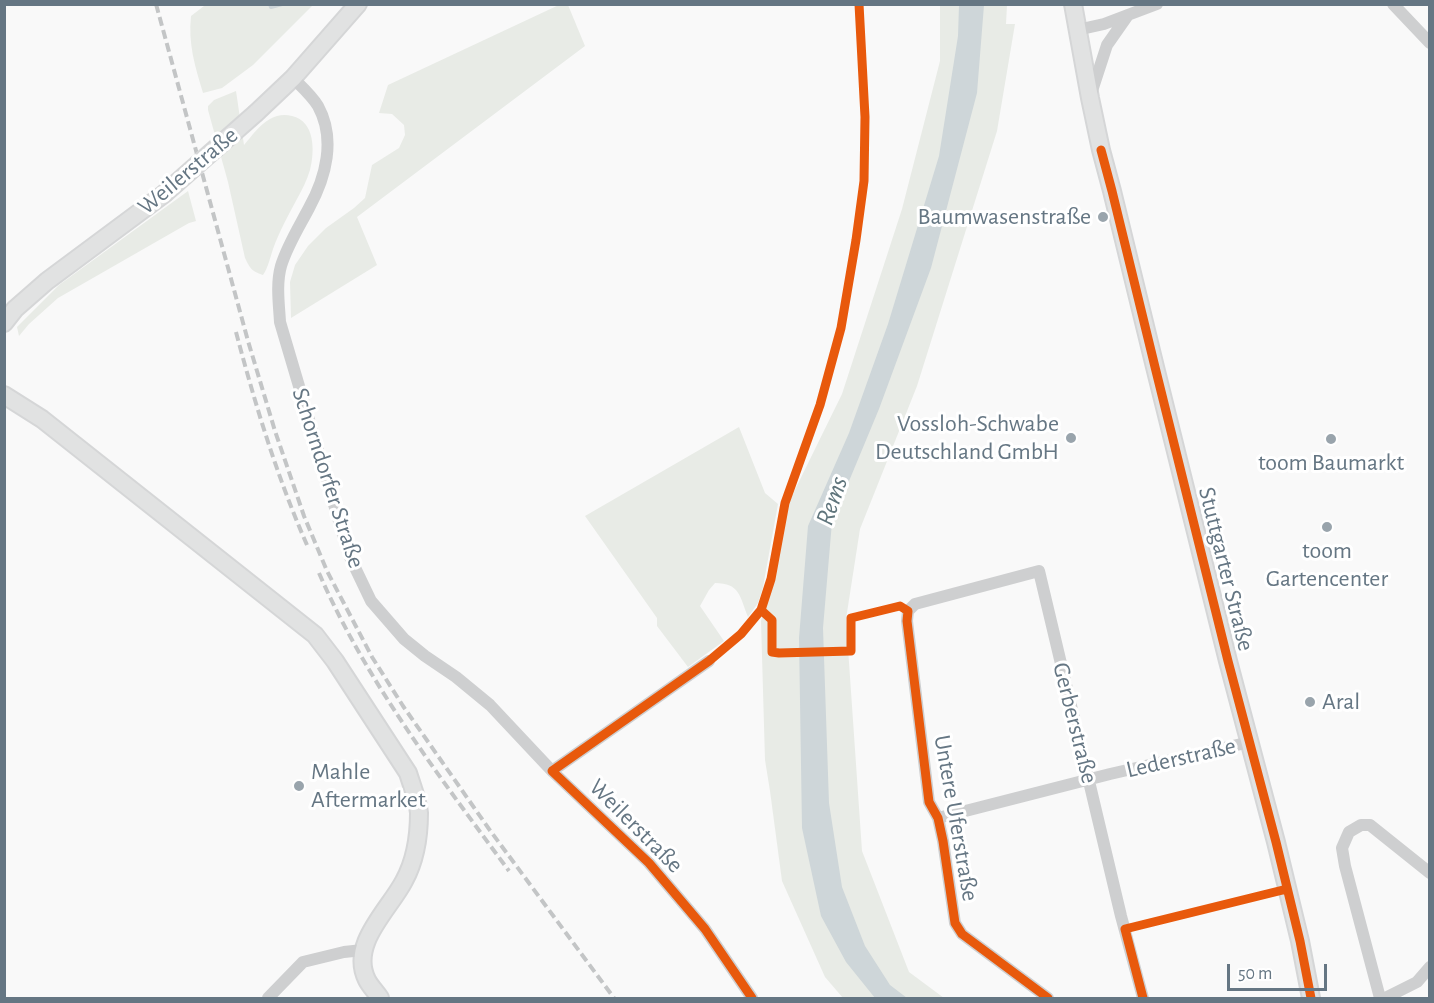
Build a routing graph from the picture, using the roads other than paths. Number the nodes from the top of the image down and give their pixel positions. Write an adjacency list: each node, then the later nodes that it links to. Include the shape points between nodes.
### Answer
1 (358, 4): 8 (street, Weilerstraße)
2 (1157, 4): 5 (street)
3 (1393, 4): 7 (street)
4 (1073, 5): 6 (street, Stuttgarter Straße)
5 (1128, 15): 6 (street); 9 (street, via 1107,45)
6 (1077, 30): 9 (street, Stuttgarter Straße)
7 (1430, 43)
8 (293, 78): 10 (street, Weilerstraße, bridge, via 164,194 47,281); 15 (street, Schorndorfer Straße, via 318,106 327,141 326,164 321,185 281,267 280,322 349,555 371,602 404,639 490,705)
9 (1090, 98): 14 (street, Stuttgarter Straße)
10 (4, 323)
11 (4, 395): 19 (street, via 42,418 315,635 408,773 419,812 413,860)
12 (915, 604): 16 (street, Gerberstraße, via 1039,571); 17 (street, Untere Uferstraße, via 908,611 907,621 929,802)
13 (709, 661): 15 (street)
14 (1250, 742): 16 (street, Lederstraße); 26 (street, Stuttgarter Straße)
15 (552, 771): 23 (street, Weilerstraße, via 649,863 705,928)
16 (1089, 779): 17 (street, Lederstraße); 25 (street, Gerberstraße)
17 (938, 818): 24 (street, Untere Uferstraße, via 955,923 962,934)
18 (1430, 873): 27 (street, via 1370,825 1349,832 1342,848)
19 (363, 950): 21 (street, via 303,962); 22 (street, via 367,980)
20 (1430, 967): 28 (street, via 1417,982)
21 (268, 999)
22 (380, 999)
23 (752, 999)
24 (1048, 999)
25 (1143, 999)
26 (1311, 999)
27 (1380, 999)
28 (1385, 999)

